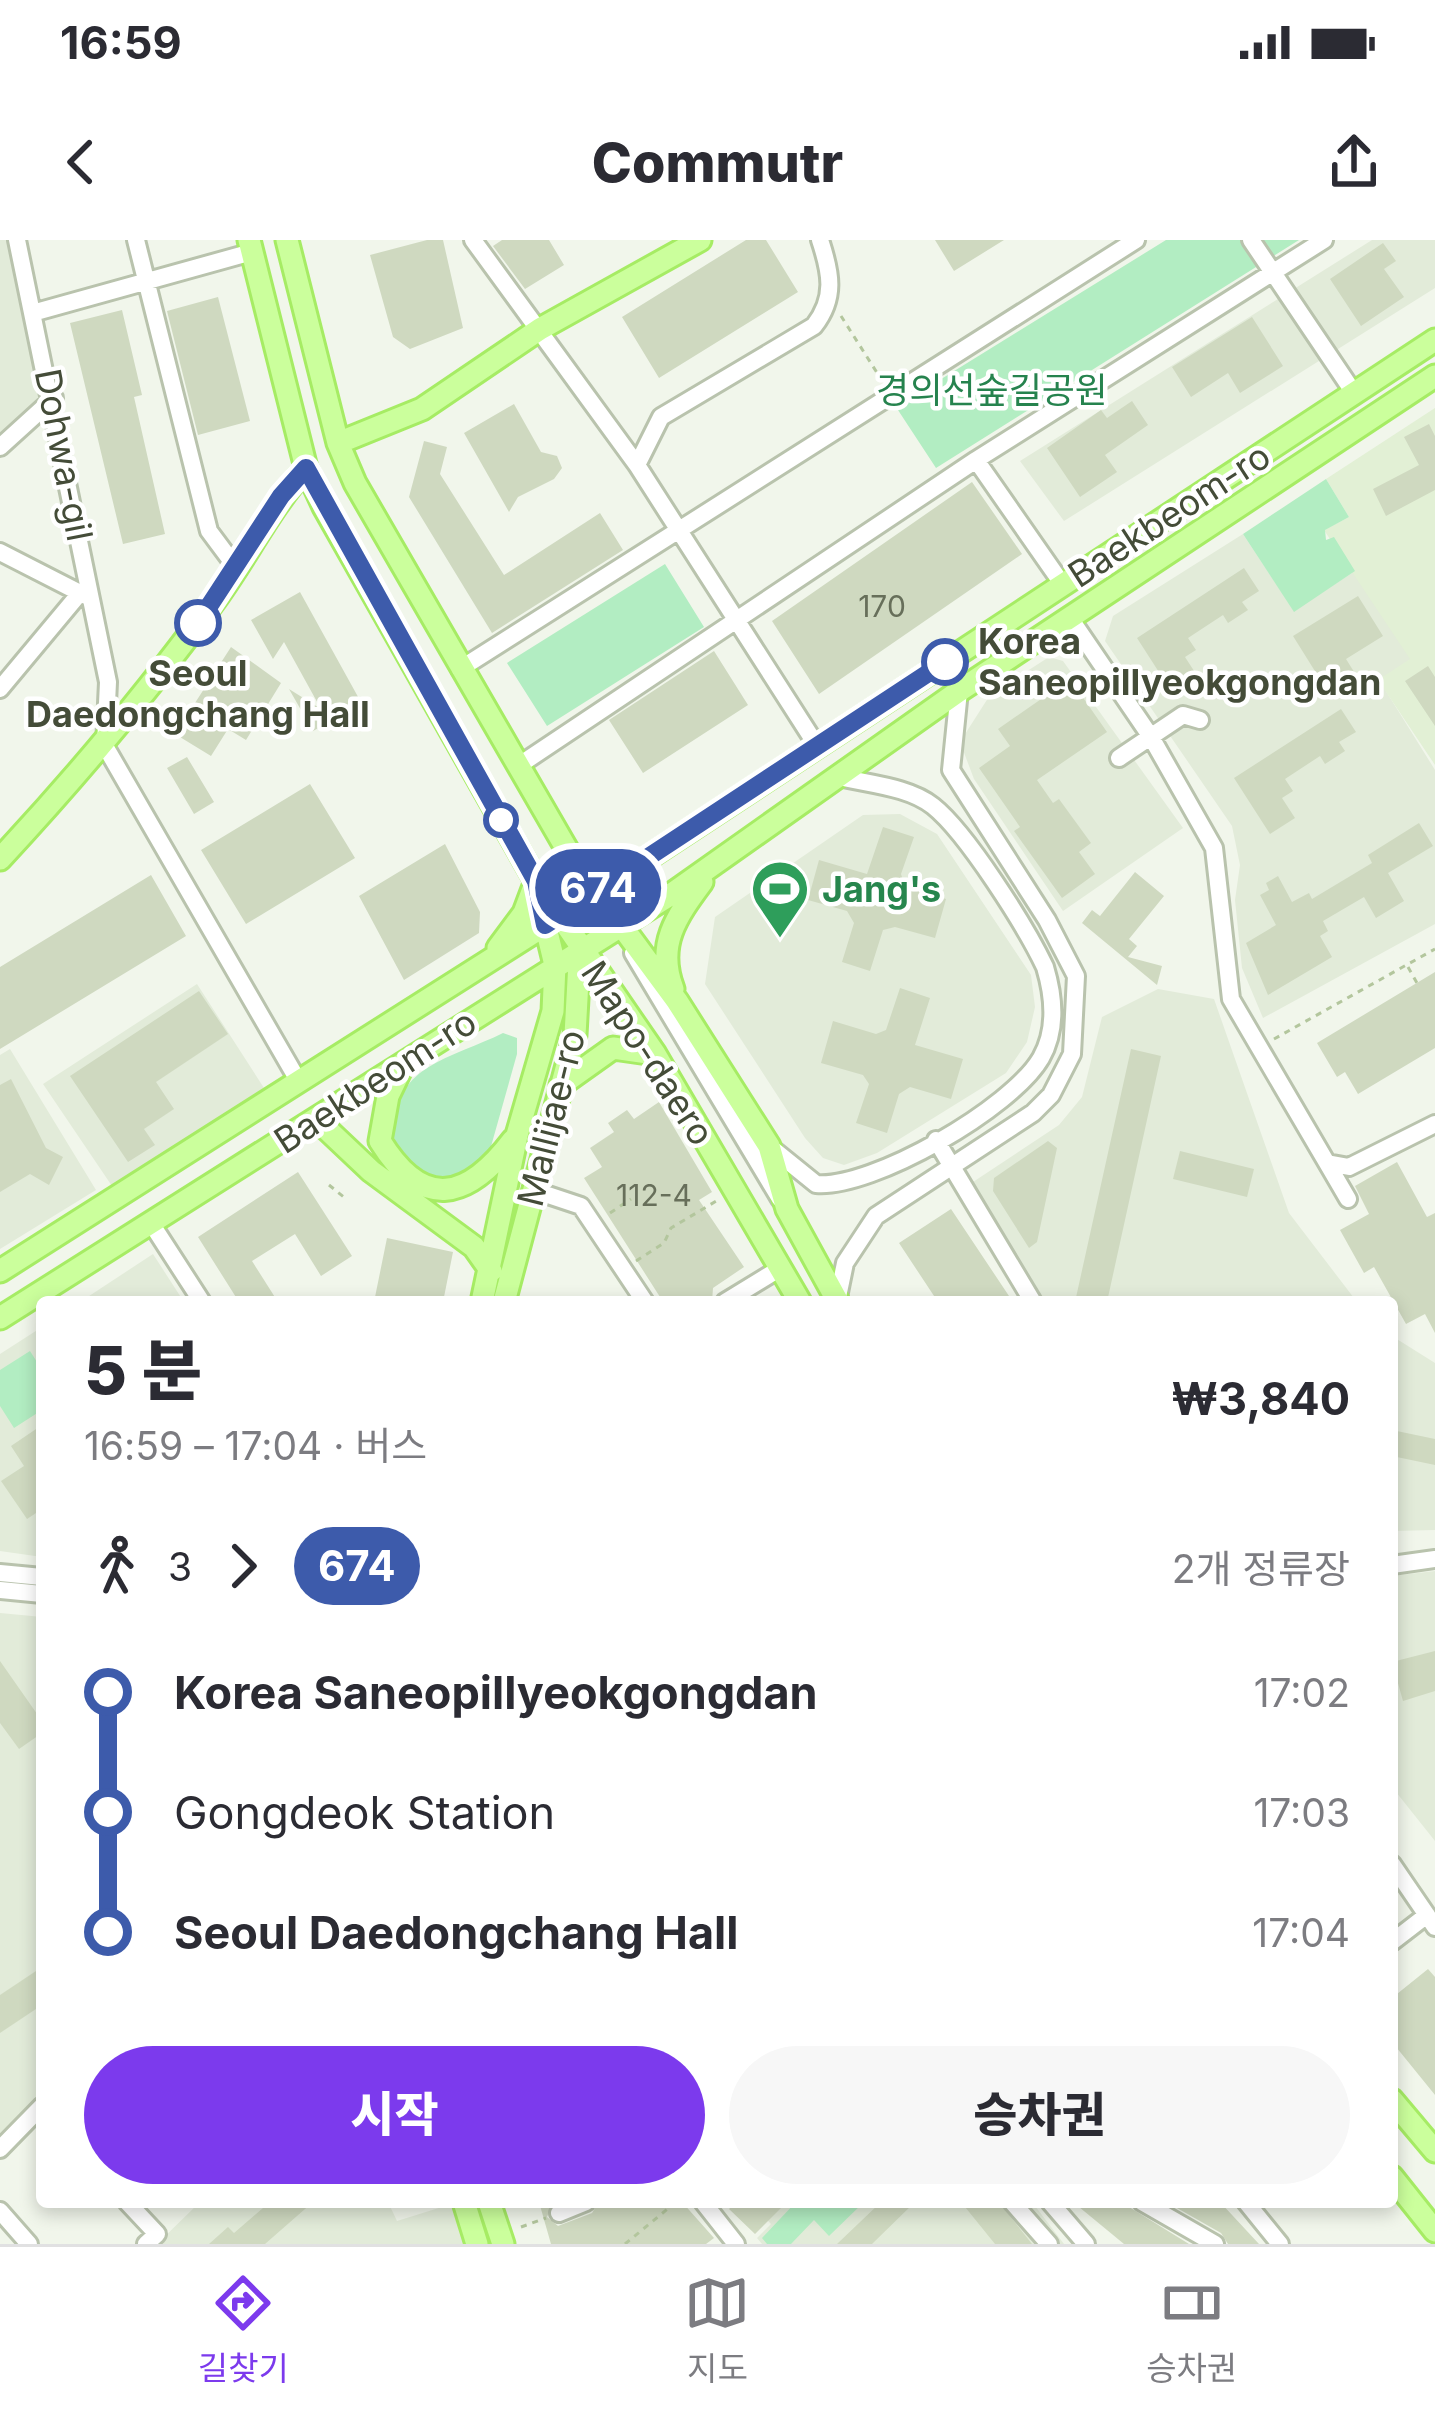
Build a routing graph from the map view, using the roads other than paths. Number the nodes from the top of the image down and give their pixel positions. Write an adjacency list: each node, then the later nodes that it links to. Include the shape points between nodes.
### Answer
1 (17, 240): 13 (street, Dohwa-gil)
2 (136, 240): 12 (street)
3 (473, 240): 14 (street)
4 (700, 240): 14 (main road)
5 (820, 240): 22 (street, via 831,274 827,309 814,326 661,417)
6 (1136, 240): 24 (street)
7 (1251, 240): 11 (street)
8 (1324, 240): 11 (street)
9 (292, 241): 19 (main road, Mapo-daero)
10 (250, 246): 12 (street, Mapo-daero); 23 (main road, Mapo-daero)
11 (1276, 271): 17 (street); 21 (street)
12 (146, 281): 13 (street); 26 (street, via 209,532)
13 (36, 312): 18 (street, Dohwa-gil)
14 (540, 329): 19 (main road, via 422,409); 22 (street)
15 (1435, 340): 17 (main road, Baekbeom-ro)
16 (1435, 376): 29 (main road, Baekbeom-ro)
17 (1354, 393): 27 (main road, Baekbeom-ro)
18 (53, 398): 20 (street); 28 (street, Dohwa-gil)
19 (338, 443): 31 (main road, Mapo-daero)
20 (0, 447)
21 (976, 460): 27 (street); 30 (street)
22 (637, 465): 24 (street)
23 (306, 468): 26 (main road); 45 (main road, Mapo-daero)
24 (680, 532): 30 (street); 31 (street)
25 (0, 552): 28 (street, Dohwa-gil)
26 (238, 570): 36 (main road)
27 (1063, 585): 37 (main road, Baekbeom-ro)
28 (86, 596): 32 (street, Dohwa-gil); 36 (street, Dohwa-gil, via 108,682)
29 (1070, 618): 33 (main road, Baekbeom-ro); 35 (street)
30 (736, 622): 37 (street); 39 (street)
31 (460, 669): 39 (main road, Mapo-daero)
32 (0, 689)
33 (959, 692): 40 (main road, Baekbeom-ro); 63 (street, via 951,770 1068,955 1078,1004 1072,1054 1051,1095)
34 (1199, 720): 35 (street, via 1183,716)
35 (1151, 736): 38 (street); 62 (street, via 1214,848 1231,999)
36 (105, 746): 41 (main road); 55 (street, Baekbeom-ro)
37 (817, 746): 42 (main road, Baekbeom-ro)
38 (1119, 758)
39 (518, 766): 43 (main road, Mapo-daero)
40 (836, 776): 44 (main road, Baekbeom-ro); 60 (street, via 934,807 1033,942 1052,990 1049,1036 1029,1076)
41 (4, 846)
42 (649, 857): 43 (main road); 46 (main road, Baekbeom-ro)
43 (573, 860): 46 (main road, Mapo-daero)
44 (712, 867): 48 (main road, Baekbeom-ro); 52 (main road, via 665,947)
45 (536, 881): 47 (main road, Mapo-daero); 50 (main road)
46 (587, 896): 47 (main road, Baekbeom-ro); 48 (main road, Mapo-daero); 49 (main road, Mallijae-ro)
47 (552, 921): 49 (main road, Mapo-daero); 50 (main road, Baekbeom-ro); 51 (main road, Mallijae-ro)
48 (620, 928): 49 (main road, Baekbeom-ro); 52 (main road, Mapo-daero); 66 (street)
49 (580, 949): 51 (main road, Baekbeom-ro); 53 (main road, Mapo-daero); 56 (main road, Mallijae-ro, via 575,1035)
50 (489, 961): 55 (main road, Baekbeom-ro)
51 (555, 965): 54 (main road, Baekbeom-ro); 59 (main road, Mallijae-ro, via 554,1011)
52 (677, 1000): 61 (main road, Mapo-daero)
53 (655, 1054): 56 (main road, via 613,1048); 68 (main road, Mapo-daero)
54 (403, 1065): 57 (main road, Baekbeom-ro); 59 (main road, via 380,1142 428,1186 463,1189 477,1181)
55 (299, 1082): 69 (main road, Baekbeom-ro)
56 (561, 1085): 64 (main road, Mallijae-ro)
57 (316, 1119): 67 (main road, Baekbeom-ro); 70 (main road, via 370,1171 474,1247)
58 (1435, 1124): 62 (street, via 1349,1167)
59 (517, 1135): 70 (main road, Mallijae-ro)
60 (936, 1140): 61 (street, via 840,1186 817,1184); 63 (street)
61 (769, 1147): 66 (main road, Mapo-daero)
62 (1327, 1163): 65 (street)
63 (952, 1167): 78 (street, via 876,1216 845,1263); 79 (street)
64 (532, 1190): 73 (main road, Mallijae-ro); 74 (street, via 581,1206)
65 (1348, 1199)
66 (787, 1209): 77 (main road, Mapo-daero)
67 (151, 1223): 71 (street); 80 (main road, Baekbeom-ro)
68 (779, 1269): 75 (street); 76 (main road, Mapo-daero)
69 (0, 1271)
70 (491, 1271): 72 (main road, Mallijae-ro)
71 (198, 1296)
72 (484, 1296)
73 (506, 1296)
74 (641, 1296)
75 (735, 1296)
76 (796, 1296)
77 (835, 1296)
78 (839, 1296)
79 (1029, 1296)
80 (0, 1318)
81 (1435, 1559): 82 (street)
82 (1398, 1564)
83 (0, 1573): 84 (street)
84 (36, 1576)
85 (0, 1590): 86 (street)
86 (36, 1593)
87 (1398, 1873): 88 (street)
88 (1431, 1921): 89 (street)
89 (1398, 1939)
90 (1398, 2106): 93 (main road)
91 (36, 2114): 92 (street)
92 (0, 2149)
93 (1435, 2151)
94 (1398, 2185): 106 (main road)
95 (133, 2208): 109 (street, via 157,2234)
96 (468, 2208): 107 (main road)
97 (489, 2208): 107 (main road)
98 (571, 2208): 105 (street)
99 (708, 2208): 110 (street)
100 (1017, 2208): 111 (street)
101 (1055, 2208): 112 (street)
102 (1152, 2208): 113 (street)
103 (1251, 2208): 114 (street)
104 (0, 2211): 108 (street)
105 (559, 2213)
106 (1435, 2231)
107 (492, 2242)
108 (28, 2243)
109 (146, 2244)
110 (736, 2244)
111 (1049, 2244)
112 (1086, 2244)
113 (1215, 2244)
114 (1280, 2244)

